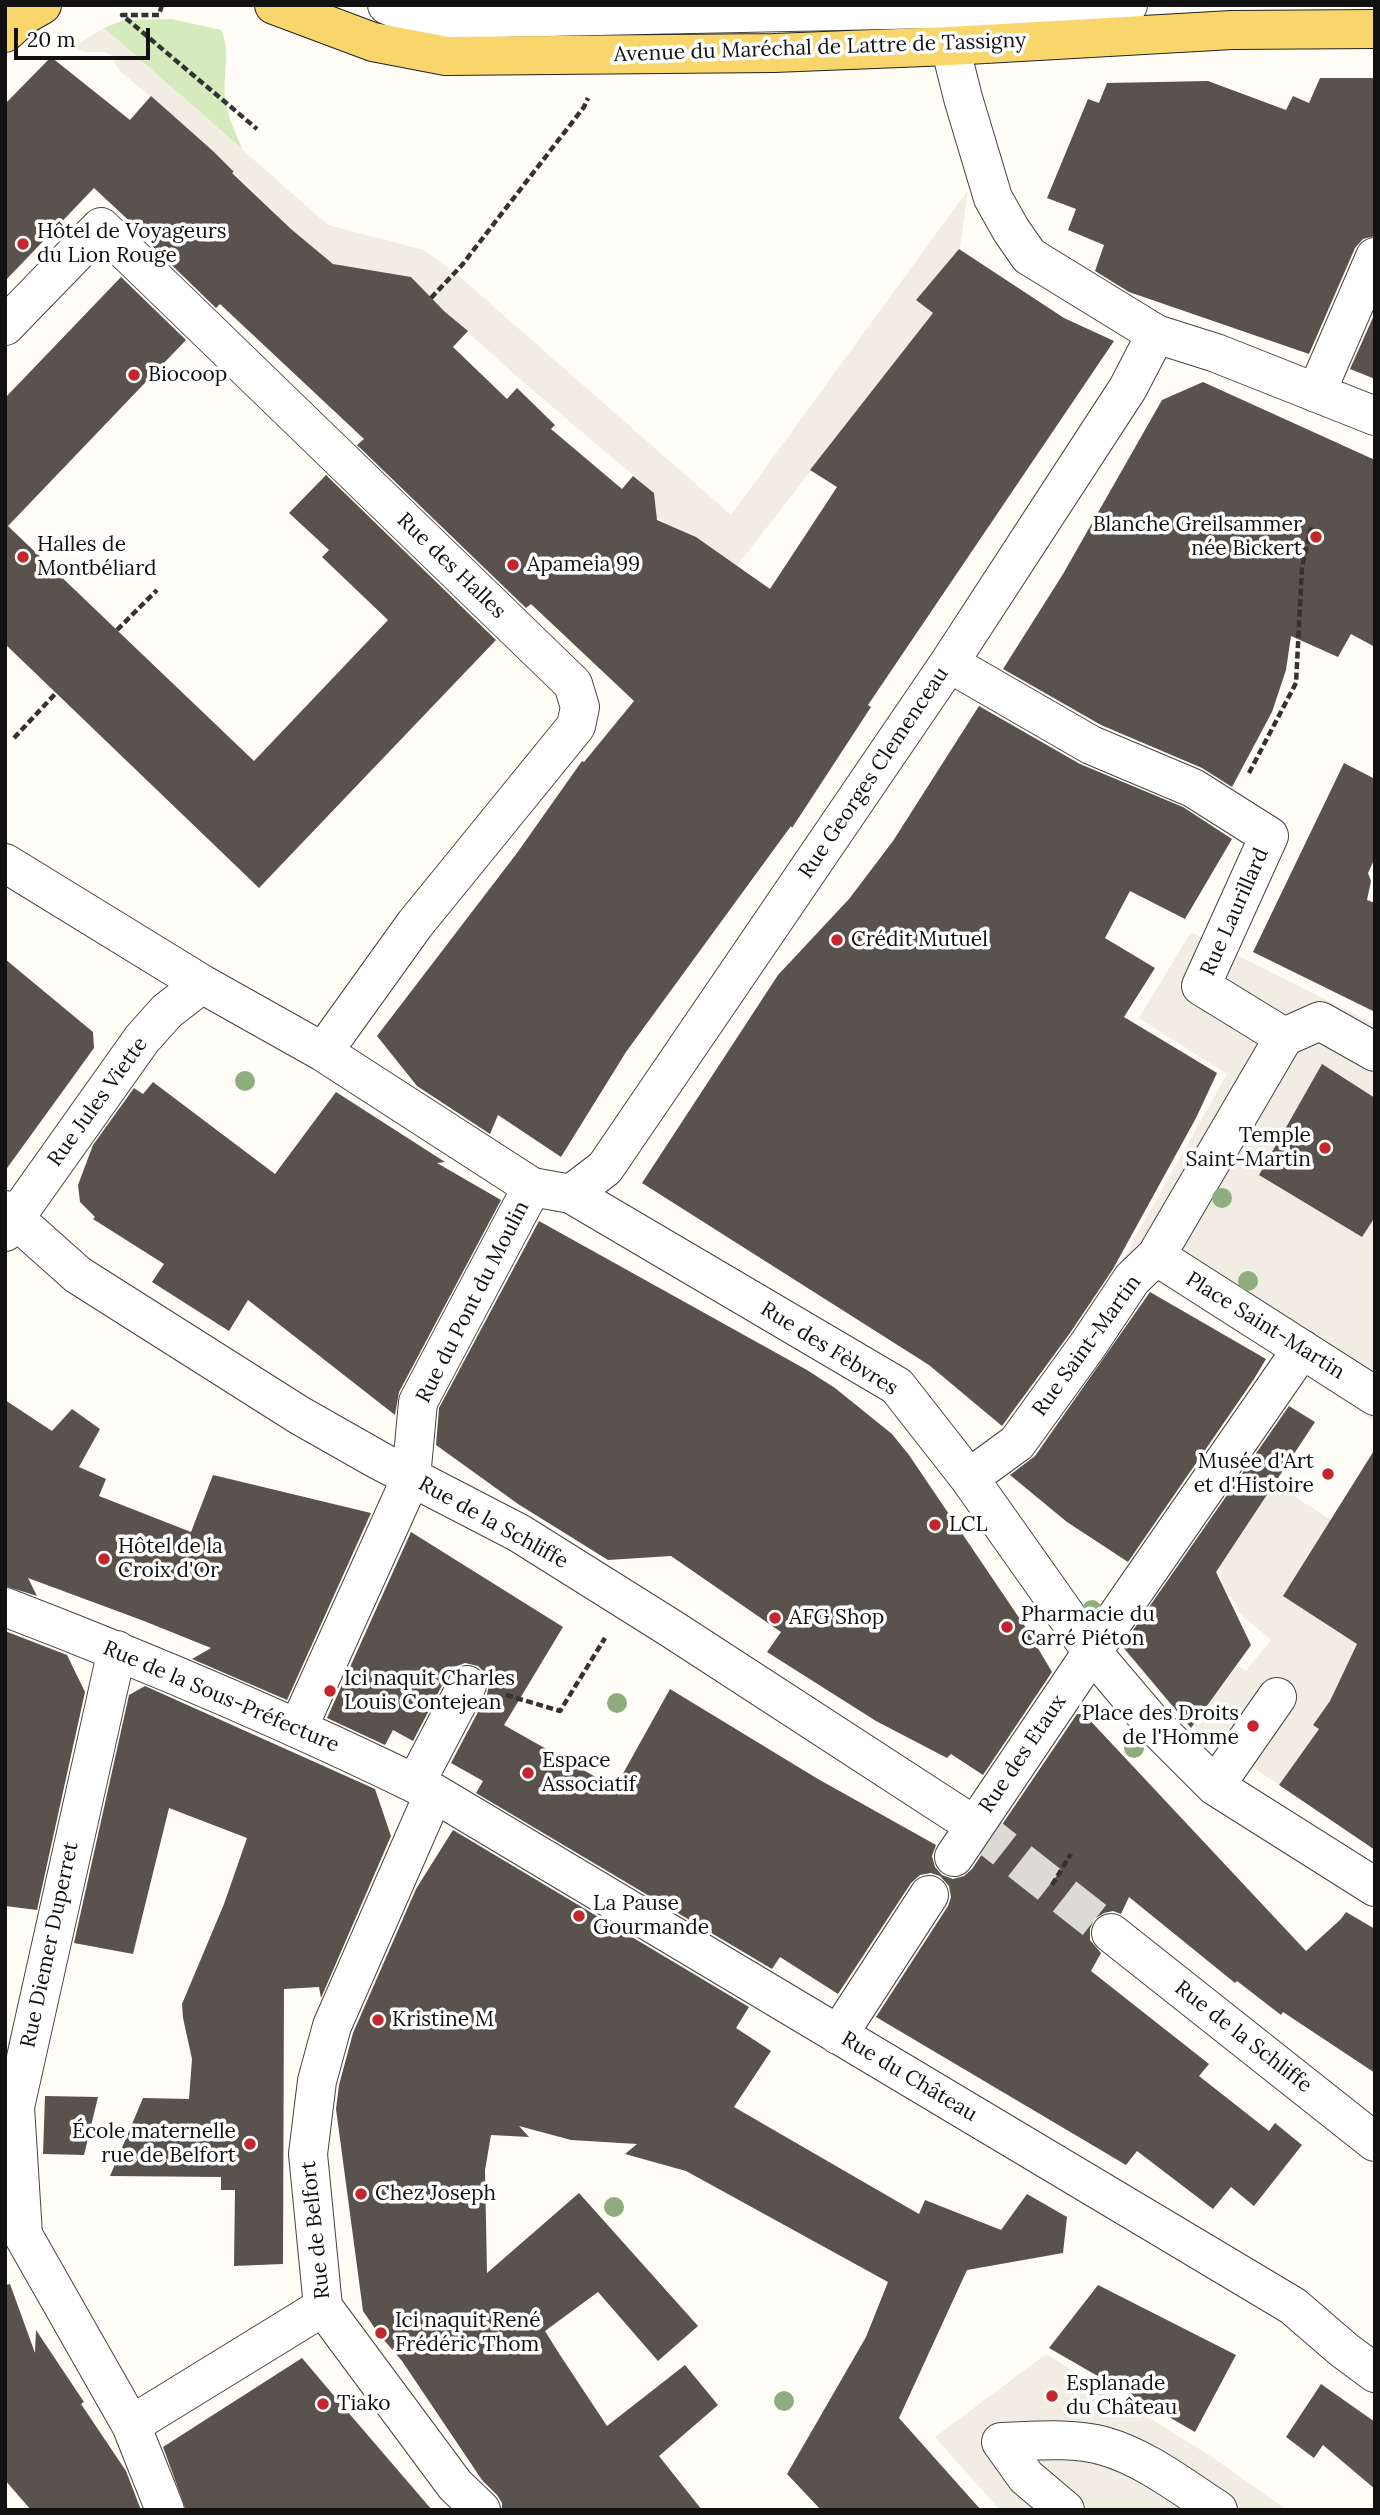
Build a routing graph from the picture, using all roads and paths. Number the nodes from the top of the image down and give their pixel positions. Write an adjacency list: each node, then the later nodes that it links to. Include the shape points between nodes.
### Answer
1 (41, 5): 7 (main road)
2 (162, 5): 10 (path, via 159,15 122,15)
3 (274, 5): 8 (main road, Avenue du Maréchal de Lattre de Tassigny, via 373,42 446,56 774,53)
4 (387, 5): 5 (street, via 452,19)
5 (1128, 5)
6 (1375, 29): 8 (main road, Avenue du Maréchal de Lattre de Tassigny, via 1231,30)
7 (5, 33)
8 (950, 46): 14 (street, via 993,198 1029,256)
9 (584, 107): 12 (path, via 462,265)
10 (257, 129)
11 (1375, 257): 15 (street)
12 (431, 298)
13 (5, 326): 27 (street, Rue des Halles, via 101,226 573,684 580,707 576,726 415,924)
14 (1156, 334): 15 (street); 20 (street, Rue Georges Clemenceau, via 1128,388)
15 (1315, 393): 16 (street)
16 (1375, 416)
17 (1311, 527): 23 (path, via 1302,567 1296,683)
18 (157, 590): 19 (path)
19 (117, 631)
20 (948, 663): 23 (street, Rue Laurillard, via 1091,745 1193,788); 30 (street, Rue Georges Clemenceau, via 605,1168)
21 (56, 693): 22 (path)
22 (14, 738)
23 (1229, 812): 26 (street, Rue Laurillard, via 1269,836 1201,986)
24 (5, 863): 25 (street, Rue des Fèbvres)
25 (202, 984): 27 (street, Rue des Fèbvres); 31 (street, Rue Jules Viette, via 167,1011 142,1039)
26 (1284, 1037): 28 (street, via 1320,1021); 32 (street, Rue Saint-Martin)
27 (324, 1052): 29 (street, Rue des Fèbvres)
28 (1375, 1052)
29 (532, 1188): 30 (street, Rue des Fèbvres); 35 (street, Rue du Pont du Moulin, via 418,1402)
30 (571, 1194): 36 (street, Rue des Fèbvres, via 897,1386)
31 (8, 1221): 35 (street, Rue de la Schliffe, via 78,1275 299,1415)
32 (1156, 1256): 33 (street, Place Saint-Martin); 36 (street, Rue Saint-Martin, via 1132,1279 1017,1443)
33 (1302, 1349): 34 (street, Place Saint-Martin); 40 (street, Rue des Etaux)
34 (1375, 1396)
35 (411, 1478): 38 (street, Rue de la Schliffe, via 499,1522); 43 (street, Rue du Pont du Moulin)
36 (969, 1478): 40 (street, Rue des Fèbvres)
37 (5, 1607): 39 (street, Rue de la Sous-Préfecture)
38 (655, 1619): 41 (path, via 611,1628 560,1711); 46 (street, Rue de la Schliffe)
39 (117, 1650): 43 (street, Rue de la Sous-Préfecture); 57 (street, Rue Diemer Duperret, via 15,2107 23,2235)
40 (1092, 1652): 44 (street, Rue des Fèbvres, via 1154,1725); 46 (street, Rue des Etaux)
41 (467, 1685): 45 (street, Rue de Belfort)
42 (1277, 1697): 44 (street)
43 (298, 1728): 45 (street, Rue de la Sous-Préfecture)
44 (1215, 1786): 50 (street, Rue des Fèbvres)
45 (425, 1788): 53 (street, Rue du Château); 55 (street, Rue de Belfort, via 332,2026 317,2081 308,2154)
46 (975, 1825): 48 (street, Rue des Etaux)
47 (1071, 1854): 49 (path)
48 (954, 1857)
49 (1052, 1885)
50 (1375, 1887)
51 (929, 1895): 53 (street)
52 (1111, 1933): 54 (street, Rue de la Schliffe)
53 (838, 2035): 56 (street, Rue du Château, via 1293,2306)
54 (1375, 2142)
55 (323, 2307): 57 (street); 59 (street, Rue de Belfort, via 455,2485)
56 (1375, 2373)
57 (131, 2425): 58 (street, Rue Diemer Duperret)
58 (165, 2510)
59 (481, 2510)
60 (1065, 2510): 61 (street, via 1026,2477 1001,2442 1102,2445 1134,2457)
61 (1218, 2510)

